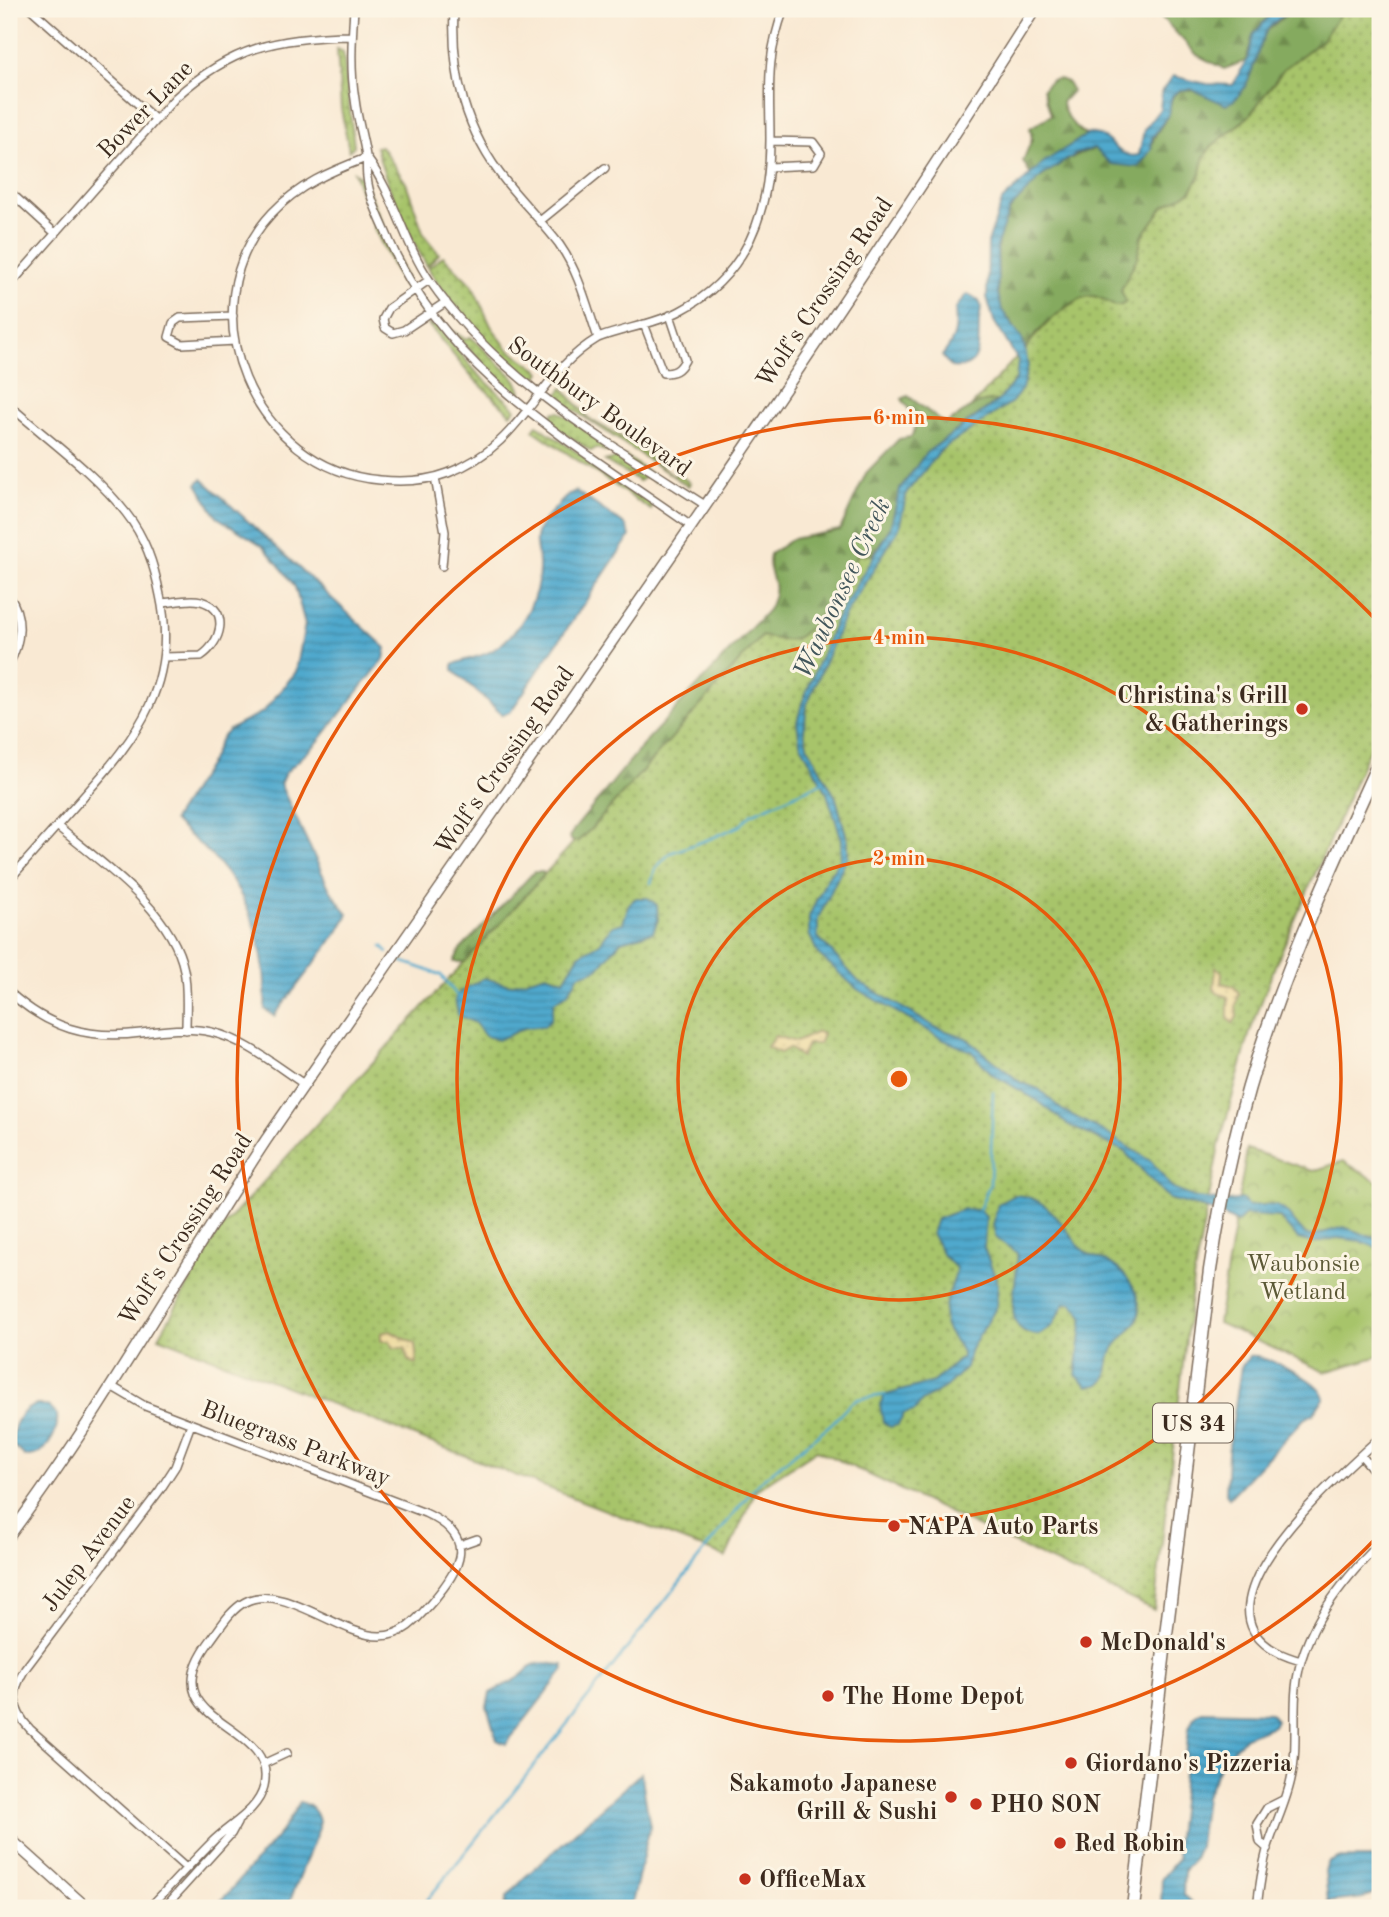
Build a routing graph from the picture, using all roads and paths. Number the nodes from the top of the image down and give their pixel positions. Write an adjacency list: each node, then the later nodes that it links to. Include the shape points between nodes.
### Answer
1 (31, 9): 7 (street)
2 (354, 9): 6 (street, Southbury Boulevard)
3 (454, 9): 13 (street, via 452,43 466,116 486,155)
4 (784, 9): 8 (street, via 770,53)
5 (1035, 9): 29 (main road, Wolf's Crossing Road)
6 (352, 36): 7 (street, Bower Lane, via 302,37 230,57 198,76); 9 (street, Southbury Boulevard, via 354,97)
7 (156, 120): 14 (street, Bower Lane)
8 (770, 141): 10 (street); 10 (street, via 813,142 821,153 814,165)
9 (366, 158): 15 (street, Southbury Boulevard, via 379,175); 17 (street, Southbury Boulevard, via 378,214); 21 (street, via 327,172 270,214 249,246 236,281)
10 (769, 167): 20 (street, via 766,198 744,250 714,286)
11 (604, 168): 13 (street)
12 (9, 191): 14 (street)
13 (540, 221): 23 (street, via 570,262)
14 (55, 233): 16 (street, Bower Lane)
15 (429, 280): 17 (street); 18 (street, Southbury Boulevard)
16 (9, 286)
17 (415, 290): 19 (street, Southbury Boulevard); 19 (street, via 384,313 385,328 398,333)
18 (446, 302): 19 (street); 25 (street, Southbury Boulevard, via 509,369)
19 (431, 312): 27 (street, Southbury Boulevard, via 474,365)
20 (670, 315): 22 (street); 22 (street, via 685,360 672,373 663,373 658,365)
21 (233, 316): 24 (street); 24 (street, via 180,318 173,323 169,337 182,344)
22 (644, 324): 23 (street)
23 (598, 338): 25 (street, via 575,353)
24 (235, 341): 28 (street, via 258,406 298,451 360,479)
25 (541, 394): 27 (street); 29 (street, Southbury Boulevard)
26 (9, 405): 33 (street, via 124,511 144,540)
27 (528, 413): 28 (street, via 483,456); 30 (street, Southbury Boulevard)
28 (435, 478): 31 (street, via 445,532)
29 (705, 505): 30 (main road, Wolf's Crossing Road)
30 (691, 526): 41 (main road, Wolf's Crossing Road)
31 (442, 566)
32 (9, 596): 35 (street, via 19,621 16,650)
33 (162, 603): 34 (street); 34 (street, via 199,600 219,616 222,628 217,641 201,656)
34 (164, 657): 37 (street, via 148,713 130,744)
35 (9, 664)
36 (1380, 763): 65 (main road, US 34, via 1282,988 1255,1066 1226,1180)
37 (57, 825): 38 (street); 40 (street, via 144,902 167,929 184,968)
38 (9, 880)
39 (9, 992): 40 (street, via 45,1020 87,1035)
40 (186, 1030): 41 (street, via 212,1032 236,1041)
41 (304, 1084): 42 (main road, Wolf's Crossing Road)
42 (111, 1386): 43 (street, Bluegrass Parkway); 47 (main road, Wolf's Crossing Road)
43 (191, 1424): 50 (street, Bluegrass Parkway, via 425,1513 452,1529); 54 (street, Julep Avenue, via 175,1467 24,1669)
44 (1380, 1437): 45 (street)
45 (1361, 1455): 46 (street); 51 (street, via 1296,1518 1251,1591 1256,1633 1272,1650)
46 (1380, 1478)
47 (9, 1536)
48 (477, 1539): 50 (street)
49 (1380, 1542): 51 (street, via 1333,1597)
50 (460, 1545): 52 (street, via 460,1562 452,1579 412,1624 394,1634 366,1633 280,1600 251,1595 197,1658)
51 (1301, 1661): 57 (street, via 1296,1684 1295,1754)
52 (193, 1681): 53 (street); 56 (street, via 201,1707 249,1743)
53 (183, 1683)
54 (11, 1702): 61 (street, Julep Avenue, via 30,1729)
55 (287, 1753): 56 (street)
56 (263, 1764): 58 (street, via 263,1791)
57 (1285, 1799): 60 (street); 60 (street, via 1267,1808 1257,1824 1260,1842)
58 (239, 1819): 61 (street); 64 (street, via 231,1834)
59 (9, 1838): 62 (main road)
60 (1268, 1849): 66 (street)
61 (186, 1868): 63 (street)
62 (87, 1908)
63 (149, 1908)
64 (164, 1908)
65 (1133, 1908)
66 (1257, 1908)

